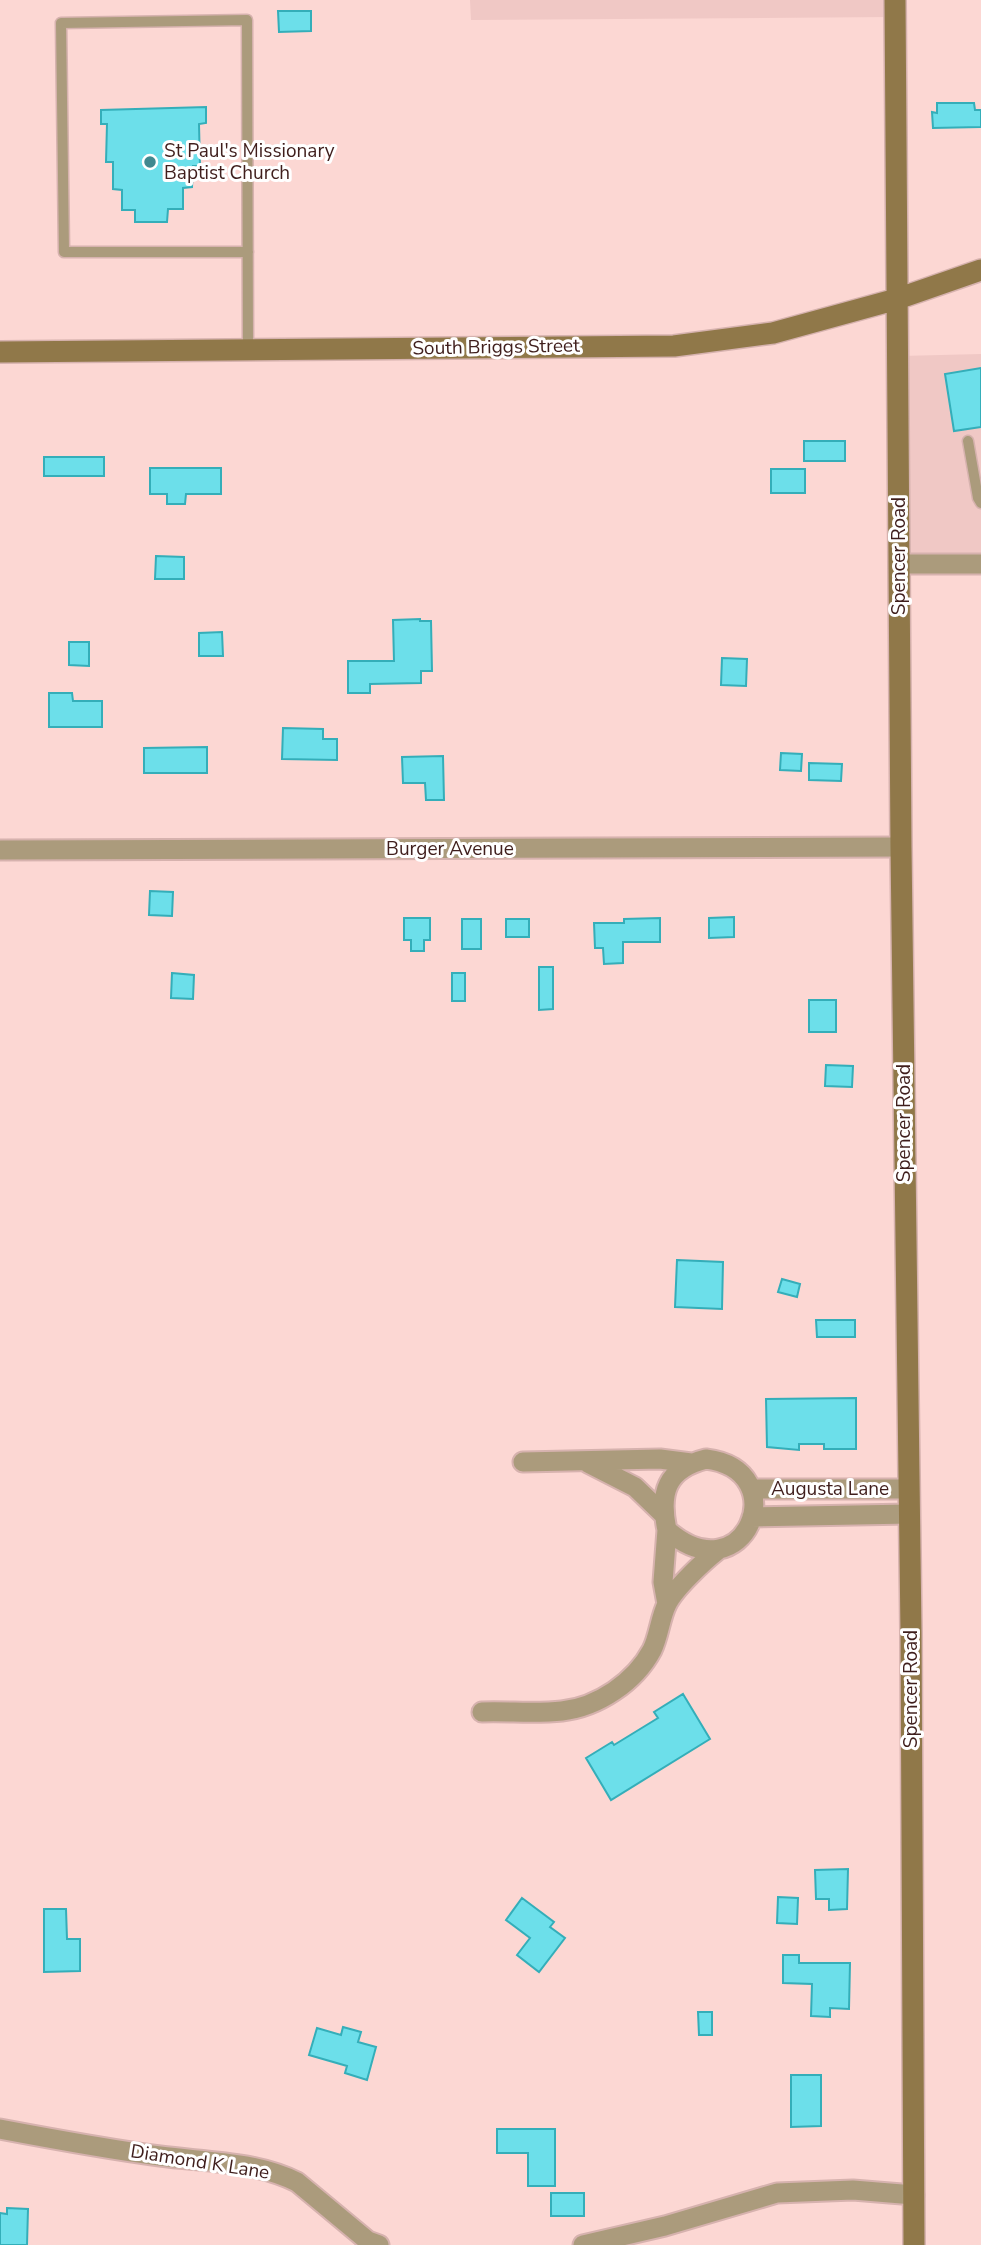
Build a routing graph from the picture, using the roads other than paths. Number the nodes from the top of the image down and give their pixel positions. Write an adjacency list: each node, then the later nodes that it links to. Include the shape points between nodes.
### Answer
1 (895, 0): 4 (street, Spencer Road)
2 (248, 252): 2 (lane, via 247,20 61,23 64,252); 5 (lane)
3 (981, 270): 4 (street, South Briggs Street)
4 (897, 299): 5 (street, South Briggs Street, via 773,333 674,346); 9 (street, Spencer Road)
5 (248, 349): 6 (street, South Briggs Street)
6 (0, 352)
7 (968, 441): 8 (lane)
8 (981, 503)
9 (899, 564): 10 (street); 11 (street, Spencer Road)
10 (981, 564)
11 (901, 847): 12 (street, Burger Avenue); 17 (street, Spencer Road)
12 (0, 850)
13 (523, 1462): 14 (street)
14 (587, 1462): 15 (street, via 660,1459); 20 (street, via 635,1487)
15 (691, 1463): 16 (street, via 722,1461 736,1468); 20 (street, via 668,1484 663,1499)
16 (751, 1489): 17 (street, Augusta Lane); 19 (street)
17 (909, 1489): 18 (street, Spencer Road)
18 (909, 1514): 19 (street, Augusta Lane); 25 (street, Spencer Road)
19 (752, 1517): 21 (street, via 742,1536)
20 (666, 1523): 21 (street, via 690,1547); 22 (street, via 663,1582)
21 (718, 1550): 22 (street)
22 (667, 1604): 23 (street, via 651,1651 636,1673 614,1691 563,1711)
23 (482, 1712)
24 (0, 2129): 26 (street, Diamond K Lane, via 243,2165 284,2176)
25 (914, 2195): 27 (street, via 853,2190 777,2193); 28 (street, Spencer Road)
26 (379, 2245)
27 (583, 2245)
28 (914, 2245)

